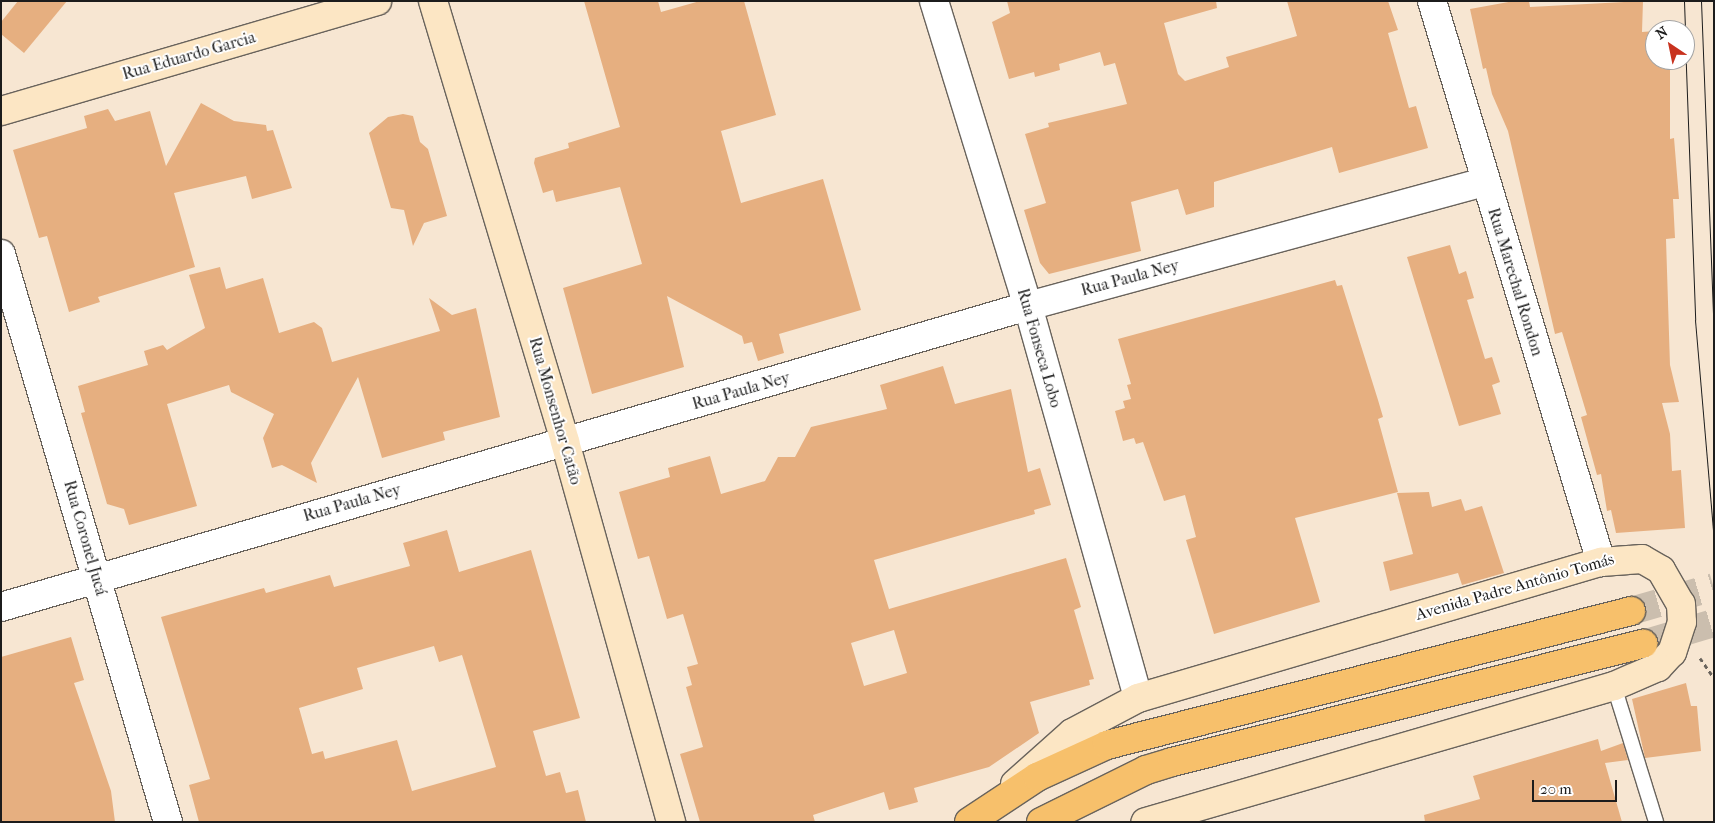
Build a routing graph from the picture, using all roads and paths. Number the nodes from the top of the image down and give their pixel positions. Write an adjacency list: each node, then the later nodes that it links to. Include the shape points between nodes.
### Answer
1 (377, 1): 5 (street, Rua Eduardo Garcia)
2 (433, 1): 9 (street, Rua Monsenhor Catão)
3 (934, 1): 8 (street, Rua Fonseca Lobo)
4 (1432, 1): 6 (street, Rua Marechal Rondon)
5 (1, 111)
6 (1484, 182): 8 (street, Rua Paula Ney); 10 (street, Rua Marechal Rondon)
7 (1, 254): 11 (street, Rua Coronel Jucá)
8 (1028, 306): 9 (street, Rua Paula Ney); 16 (street, Rua Fonseca Lobo)
9 (565, 442): 11 (street, Rua Paula Ney); 20 (street, Rua Monsenhor Catão)
10 (1601, 562): 15 (street, Avenida Padre Antônio Tomás, via 1642,559 1661,570 1681,604 1682,622 1672,652 1658,667); 16 (street, Avenida Padre Antônio Tomás)
11 (97, 577): 12 (street, Rua Paula Ney); 19 (street, Rua Coronel Jucá)
12 (1, 607)
13 (1631, 611): 17 (main road, Avenida Padre Antônio Tomás, via 1107,745 1037,777)
14 (1643, 644): 21 (main road, via 1164,765)
15 (1614, 686): 18 (street, Avenida Padre Antônio Tomás); 23 (lane)
16 (1138, 698): 17 (street, Avenida Padre Antônio Tomás, via 1072,733)
17 (975, 818)
18 (1173, 818): 22 (street, Avenida Padre Antônio Tomás)
19 (168, 822)
20 (671, 822)
21 (1041, 822)
22 (1145, 822)
23 (1656, 822)

